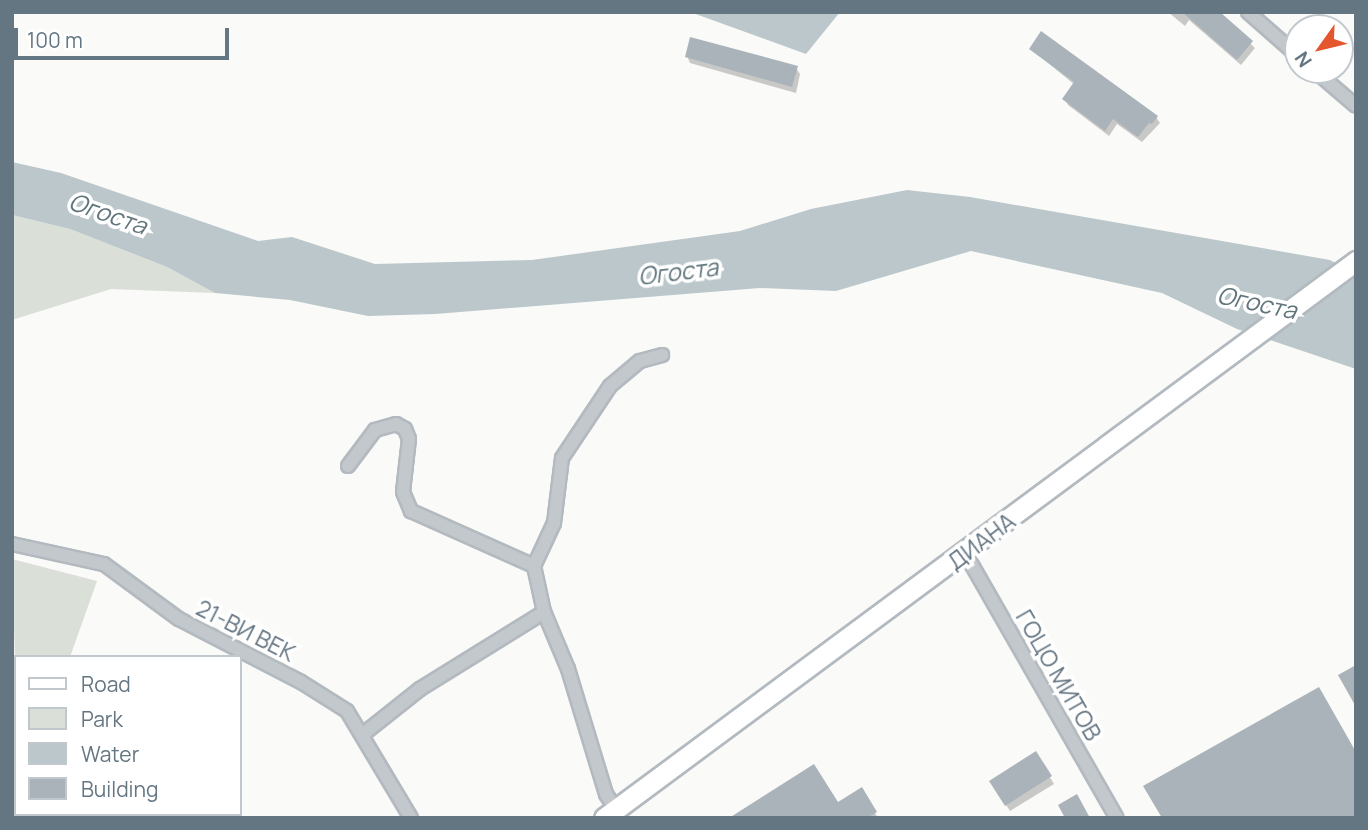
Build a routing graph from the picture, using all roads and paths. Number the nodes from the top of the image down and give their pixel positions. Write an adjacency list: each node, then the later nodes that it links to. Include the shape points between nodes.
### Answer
1 (1248, 12): 2 (street)
2 (1284, 44)
3 (1330, 84): 4 (street)
4 (1356, 106)
5 (1356, 261): 9 (main road, ДИАНА)
6 (662, 355): 10 (street, via 640,361 610,386 562,458 554,523)
7 (348, 466): 10 (street, via 375,430 396,424 405,429 409,439 403,492 411,511)
8 (12, 544): 12 (street, 21-ВИ ВЕК, via 104,564 179,619 302,682 347,711)
9 (965, 553): 13 (main road, ДИАНА); 15 (street, ГОЦО МИТОВ)
10 (534, 566): 11 (street)
11 (544, 612): 12 (street, via 420,689); 13 (street, via 568,668)
12 (362, 735): 14 (street, 21-ВИ ВЕК)
13 (610, 814)
14 (411, 818)
15 (1117, 818)

